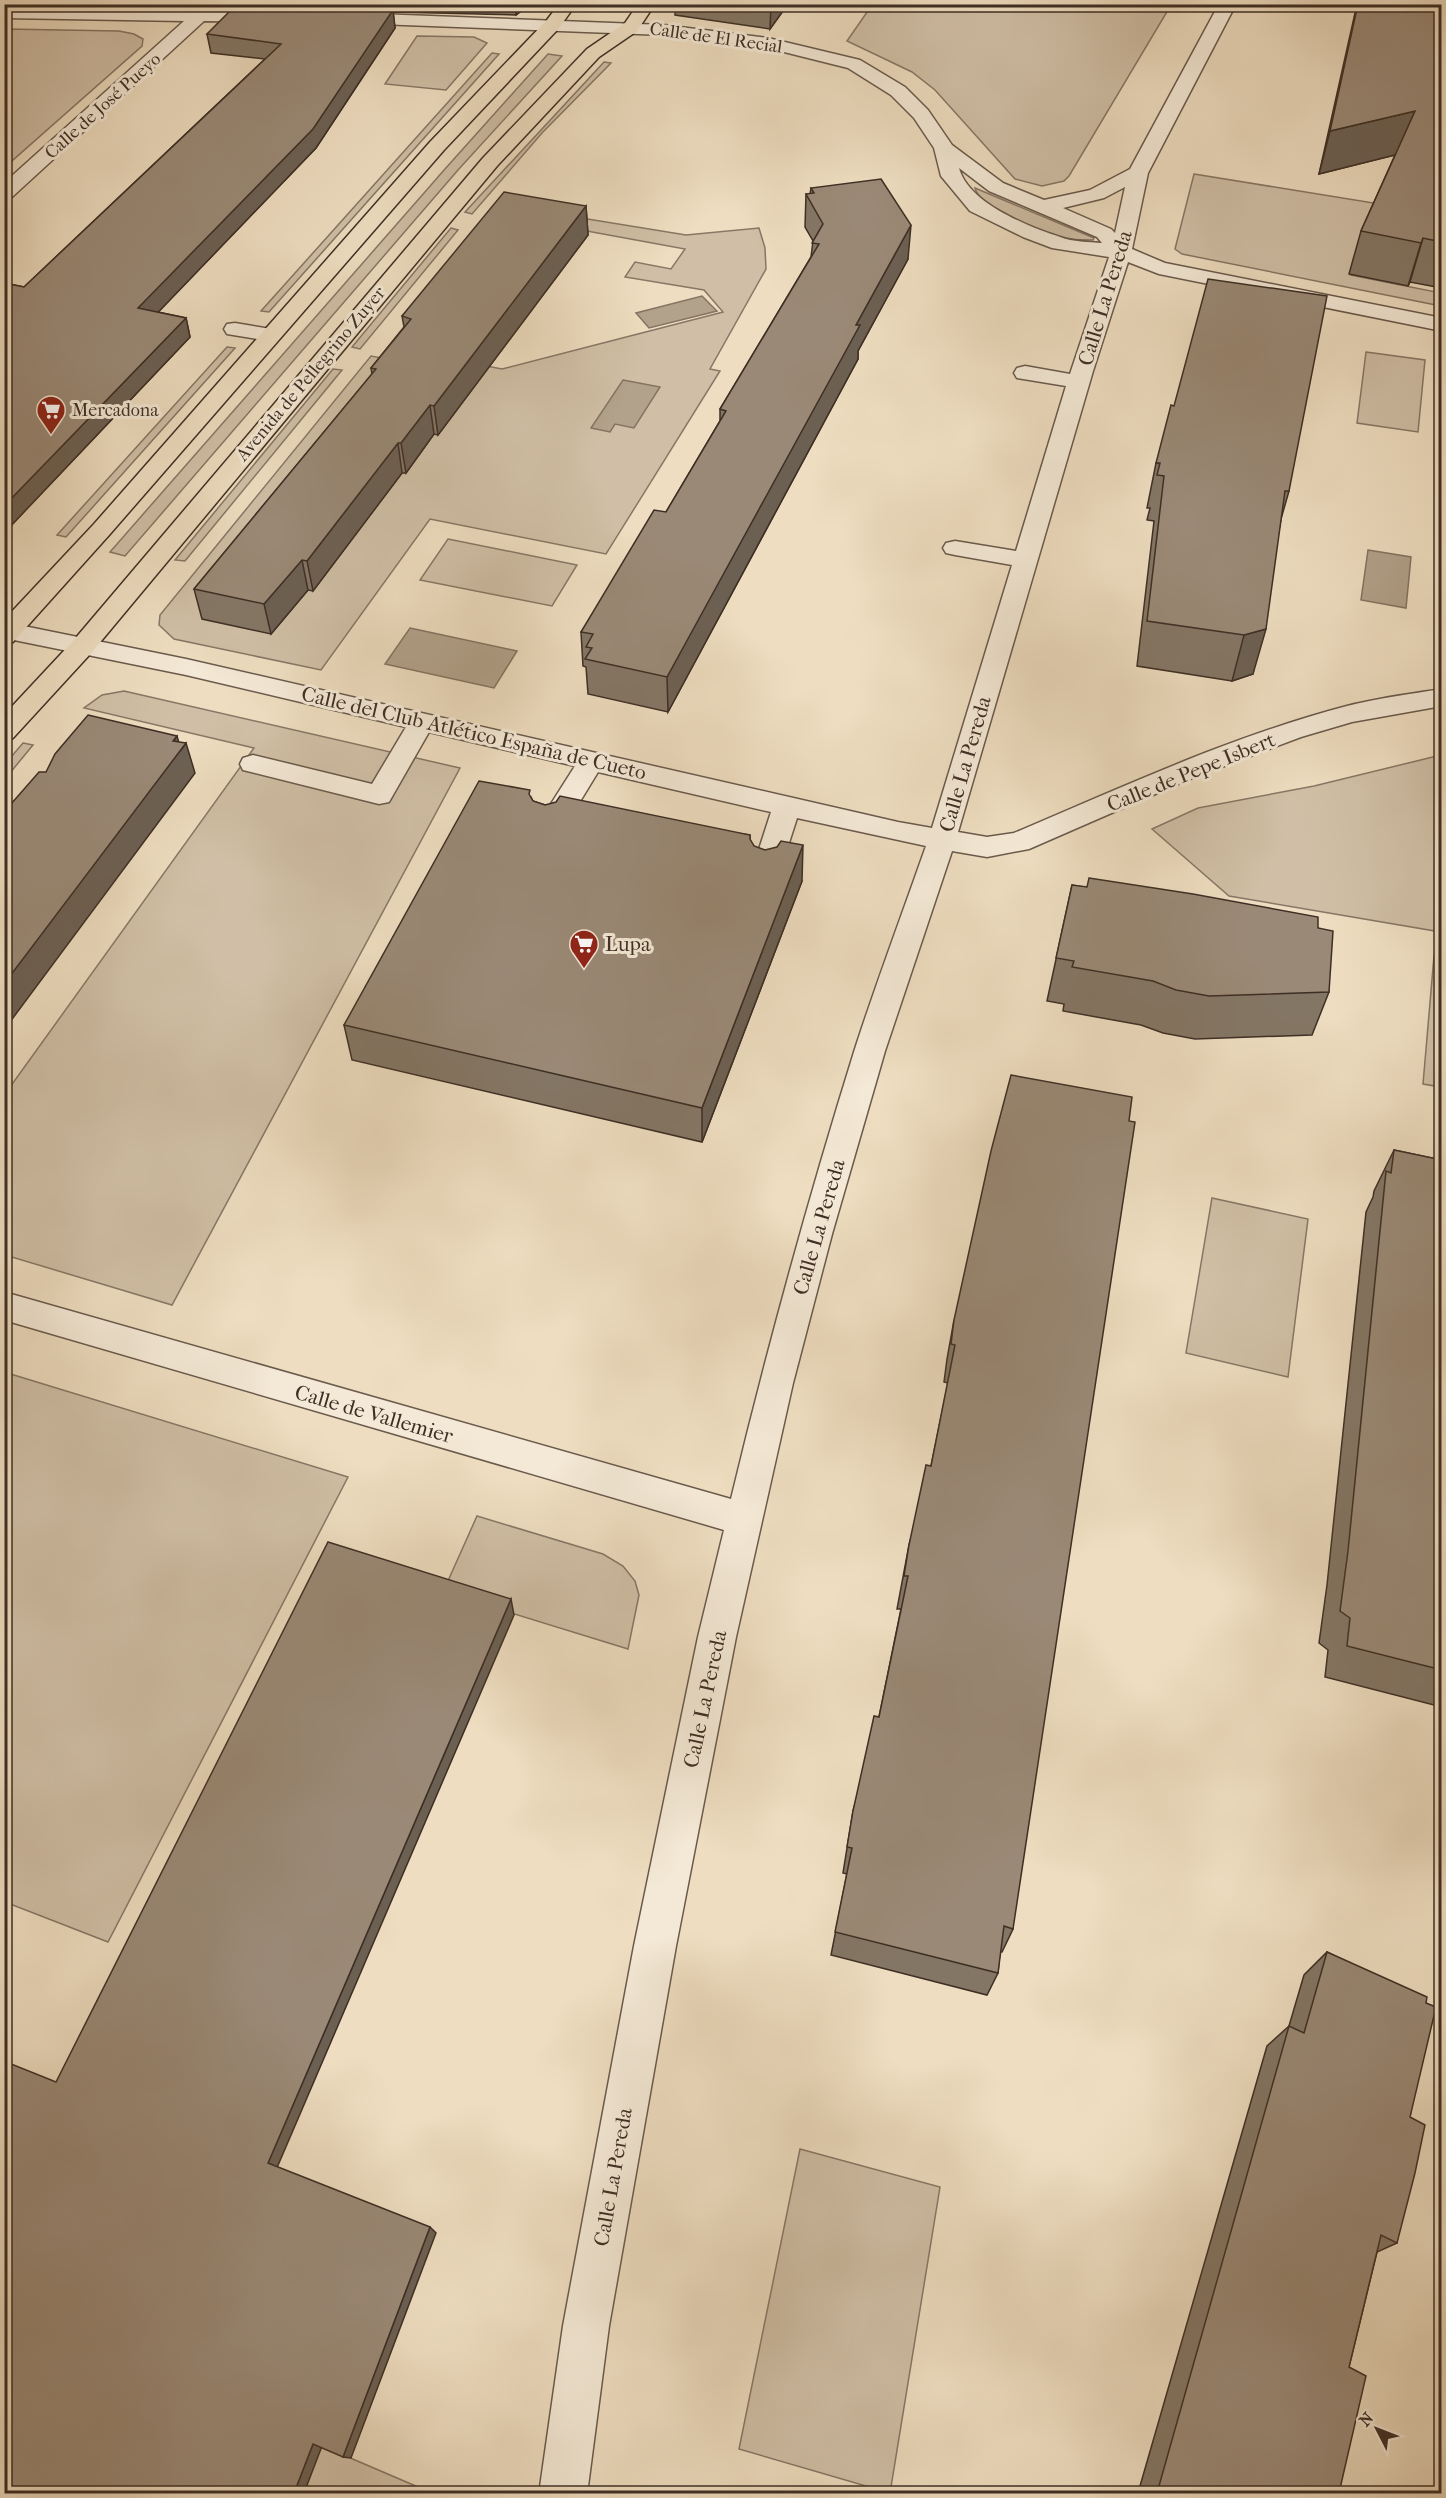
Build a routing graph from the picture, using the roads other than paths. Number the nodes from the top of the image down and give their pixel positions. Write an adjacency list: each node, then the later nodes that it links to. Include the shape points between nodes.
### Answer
1 (568, 4): 10 (main road)
2 (647, 4): 11 (main road, Avenida de Pellegrino Zuyer)
3 (1228, 4): 13 (street, Calle La Pereda)
4 (75, 9): 5 (street); 6 (street)
5 (177, 10): 7 (street)
6 (4, 13)
7 (201, 16): 8 (street); 14 (street, Calle de José Pueyo)
8 (282, 17)
9 (329, 18): 10 (street, Calle de El Recial)
10 (553, 24): 11 (street, Calle de El Recial); 21 (main road, via 437,146)
11 (630, 27): 12 (street, Calle de El Recial, via 768,44 854,64 898,91 921,114); 27 (main road, Avenida de Pellegrino Zuyer, via 593,53 490,162)
12 (944, 148): 15 (street, Calle de El Recial, via 996,187); 16 (street, Calle de El Recial, via 951,176 977,207)
13 (1138, 173): 15 (street, via 1096,194); 17 (street, Calle La Pereda)
14 (4, 194)
15 (1042, 207): 17 (street, Calle de El Recial, via 1104,233)
16 (1059, 244): 17 (street, Calle de El Recial); 18 (street, Calle de El Recial)
17 (1122, 252): 18 (street, Calle La Pereda); 19 (street, via 1159,268)
18 (1111, 284): 23 (street, Calle La Pereda)
19 (1442, 325)
20 (235, 330): 21 (street)
21 (269, 335): 26 (main road, via 102,529)
22 (1025, 373): 23 (street)
23 (1080, 382): 25 (street, Calle La Pereda)
24 (955, 549): 25 (street)
25 (1026, 560): 35 (street, Calle La Pereda)
26 (6, 632): 27 (street, Calle del Club Atlético España de Cueto)
27 (83, 646): 29 (street, Calle del Club Atlético España de Cueto); 30 (main road, Avenida de Pellegrino Zuyer)
28 (1442, 697): 35 (street, Calle de Pepe Isbert, via 1350,714 1292,731 1175,775 1018,842 987,847)
29 (422, 721): 31 (street, Calle del Club Atlético España de Cueto); 32 (street, via 379,795)
30 (4, 732)
31 (592, 760): 33 (street, Calle del Club Atlético España de Cueto); 34 (street)
32 (253, 764)
33 (787, 805): 35 (street, Calle del Club Atlético España de Cueto); 36 (street)
34 (549, 829)
35 (942, 840): 38 (street, Calle La Pereda, via 870,1052 816,1234)
36 (765, 874)
37 (4, 1306): 38 (street, Calle de Vallemier)
38 (743, 1519): 39 (street, Calle La Pereda, via 655,1946 586,2326)
39 (563, 2493)

